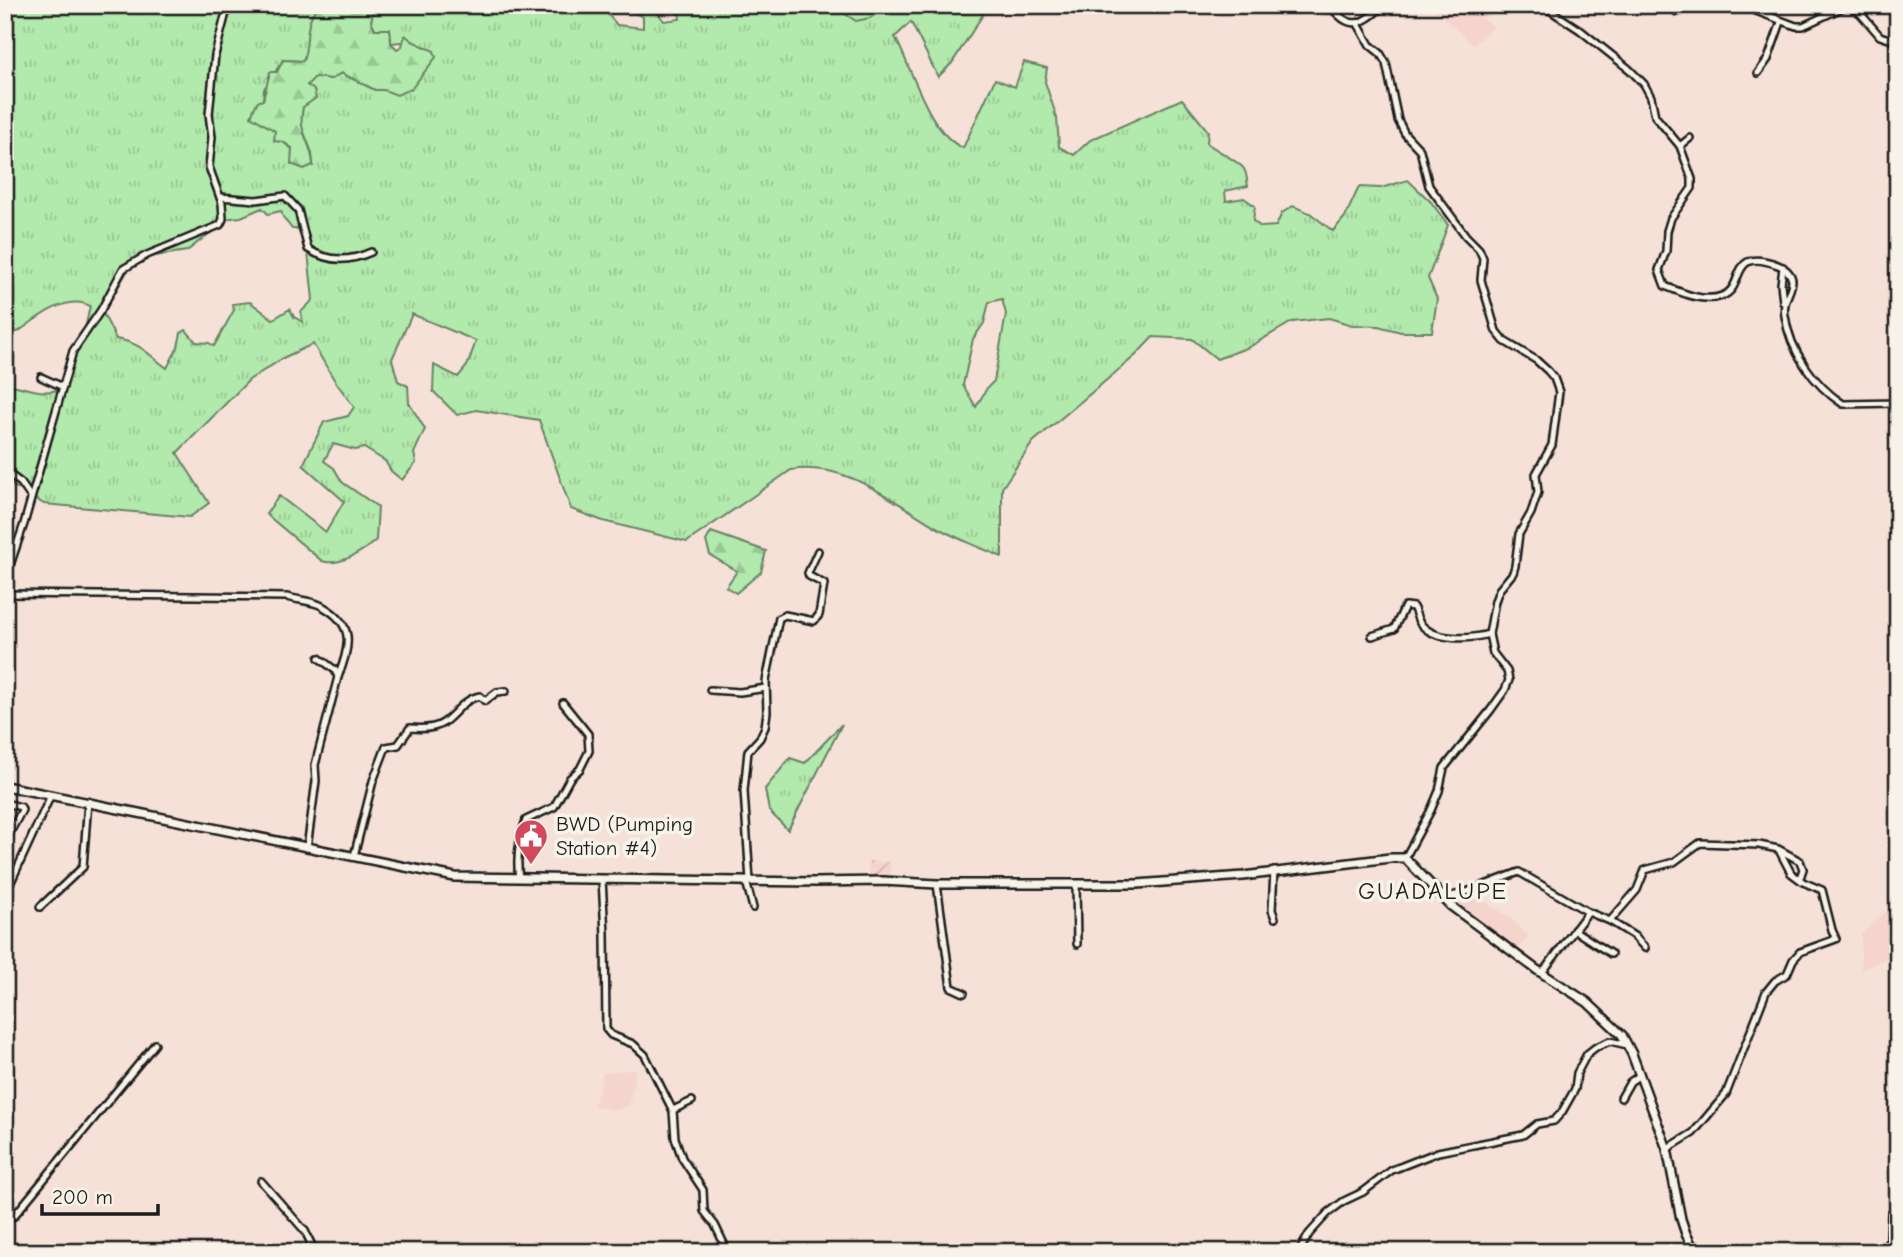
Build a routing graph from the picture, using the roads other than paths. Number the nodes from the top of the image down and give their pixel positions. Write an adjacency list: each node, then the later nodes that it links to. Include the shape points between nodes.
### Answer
1 (228, 5): 15 (street, via 215,55 209,114 209,167)
2 (1330, 5): 10 (street, via 1341,18)
3 (1384, 5): 10 (street)
4 (1542, 5): 14 (street, via 1629,69 1649,92 1658,120)
5 (1666, 5): 6 (street, via 1677,12)
6 (1699, 5)
7 (1740, 5): 9 (street)
8 (1848, 5): 9 (street, via 1803,26); 11 (street, via 1873,30)
9 (1781, 22): 12 (street)
10 (1358, 24): 27 (street, via 1385,63 1398,120 1419,150 1429,186 1479,249 1481,280 1496,331 1548,371 1559,392 1552,445 1536,474 1538,492 1520,534 1513,573 1495,601)
11 (1898, 42)
12 (1758, 73)
13 (1690, 138): 14 (street)
14 (1680, 146): 17 (street, via 1692,188 1667,231 1659,270 1665,286 1691,296 1722,297 1750,260)
15 (220, 197): 16 (street, via 256,200 285,196 298,210 308,249 317,255 349,260); 20 (street, via 220,225 123,269 73,351)
16 (371, 252)
17 (1783, 267): 18 (street); 18 (street, via 1792,281)
18 (1783, 306): 21 (street, via 1799,358 1836,400 1849,405)
19 (41, 377): 20 (street)
20 (63, 387): 23 (street)
21 (1898, 403)
22 (5, 471): 23 (street)
23 (30, 495): 25 (street)
24 (818, 551): 31 (street, via 808,576 824,584 820,615 814,621 785,615 779,618)
25 (5, 580)
26 (5, 594): 30 (street, via 287,597 319,604 348,631)
27 (1489, 634): 28 (street, via 1449,637 1430,631 1413,607 1405,606 1394,629); 43 (street, via 1493,653 1509,680 1444,768 1431,810)
28 (1373, 636)
29 (318, 658): 30 (street)
30 (338, 677): 40 (street, via 315,765)
31 (766, 688): 32 (street); 48 (street, via 765,727 748,751 744,791)
32 (710, 690)
33 (506, 691): 42 (street, via 485,701 472,697 442,724 410,728 398,745 386,747)
34 (563, 703): 45 (street, via 588,734 589,751 554,807 526,820 520,837)
35 (5, 786): 36 (main road)
36 (51, 795): 37 (main road); 49 (street)
37 (88, 801): 40 (main road); 53 (street, via 83,867)
38 (5, 803): 39 (street, via 22,810)
39 (5, 842)
40 (307, 848): 42 (main road)
41 (1778, 849): 46 (street, via 1791,873); 46 (street, via 1800,862); 57 (street, via 1700,843 1674,862 1645,870 1637,890)
42 (354, 856): 45 (main road, via 455,877)
43 (1405, 858): 44 (main road); 52 (main road)
44 (1274, 872): 51 (main road, via 1168,882); 56 (street)
45 (519, 878): 47 (main road)
46 (1800, 878): 70 (street, via 1822,890 1836,939 1800,952 1787,974 1766,992 1726,1094 1693,1133)
47 (602, 879): 48 (main road); 69 (street, via 606,1029 645,1055)
48 (748, 881): 50 (main road); 54 (street)
49 (11, 882)
50 (937, 884): 51 (main road); 63 (street, via 951,987)
51 (1076, 884): 59 (street)
52 (1443, 898): 55 (street, via 1520,872); 62 (main road)
53 (40, 907)
54 (753, 908)
55 (1588, 912): 57 (street); 58 (street)
56 (1275, 918)
57 (1610, 921): 60 (street)
58 (1574, 930): 61 (street); 62 (street)
59 (1077, 944)
60 (1645, 948)
61 (1611, 954)
62 (1542, 973): 65 (main road, via 1594,1007)
63 (964, 993)
64 (155, 1044): 73 (street, via 14,1216)
65 (1628, 1045): 66 (main road); 80 (street, via 1611,1041 1591,1050 1579,1067 1575,1089 1554,1121 1537,1124 1523,1135 1438,1152 1392,1170 1328,1213)
66 (1640, 1075): 67 (street); 70 (main road)
67 (1620, 1098)
68 (692, 1101): 69 (street)
69 (673, 1110): 79 (street, via 675,1138 703,1190 704,1212)
70 (1667, 1149): 81 (main road, via 1681,1219)
71 (261, 1181): 78 (street, via 305,1231)
72 (1898, 1206): 76 (street, via 1891,1213 1890,1239)
73 (5, 1215)
74 (5, 1244): 77 (highway)
75 (1898, 1249): 76 (street)
76 (1884, 1250)
77 (11, 1252)
78 (315, 1252)
79 (731, 1252)
80 (1299, 1252)
81 (1695, 1252)

